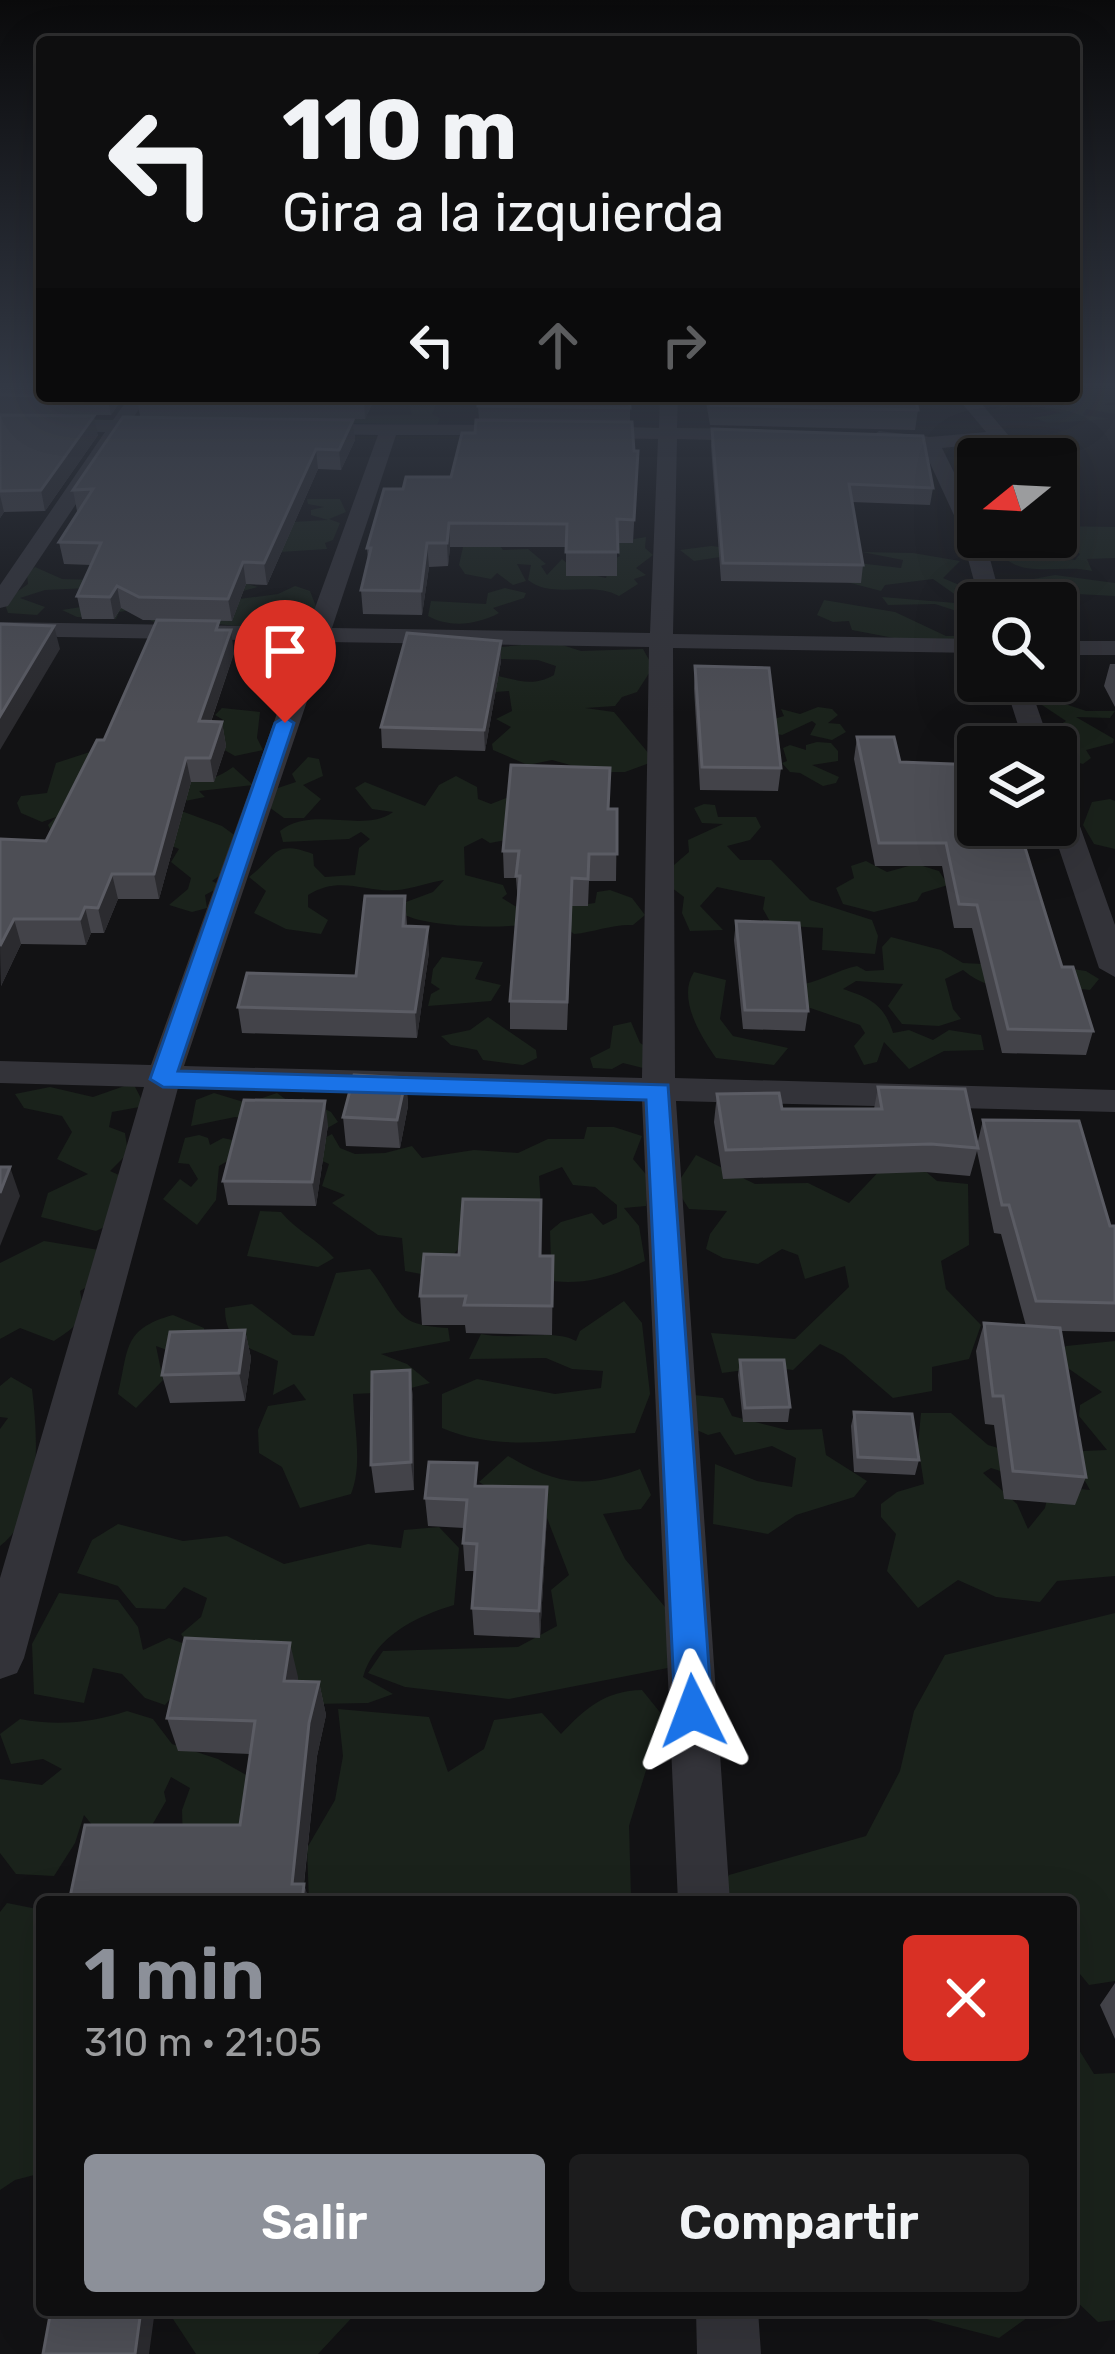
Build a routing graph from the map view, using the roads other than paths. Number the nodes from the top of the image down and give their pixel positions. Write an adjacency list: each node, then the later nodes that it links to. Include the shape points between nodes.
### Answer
1 (73, 494): 6 (street)
2 (366, 494): 8 (street)
3 (669, 494): 9 (street)
4 (955, 494): 5 (street)
5 (986, 582)
6 (0, 602)
7 (0, 629): 8 (street)
8 (315, 634): 9 (street); 16 (street)
9 (660, 641): 10 (street); 17 (street)
10 (957, 646)
11 (1077, 648): 12 (street)
12 (1115, 649)
13 (1073, 846): 14 (street)
14 (1115, 968)
15 (0, 1072): 16 (street)
16 (163, 1079): 17 (street); 19 (street)
17 (658, 1091): 18 (street); 20 (street)
18 (1115, 1101)
19 (0, 1658)
20 (704, 1896)
21 (727, 2316): 22 (street)
22 (729, 2354)

